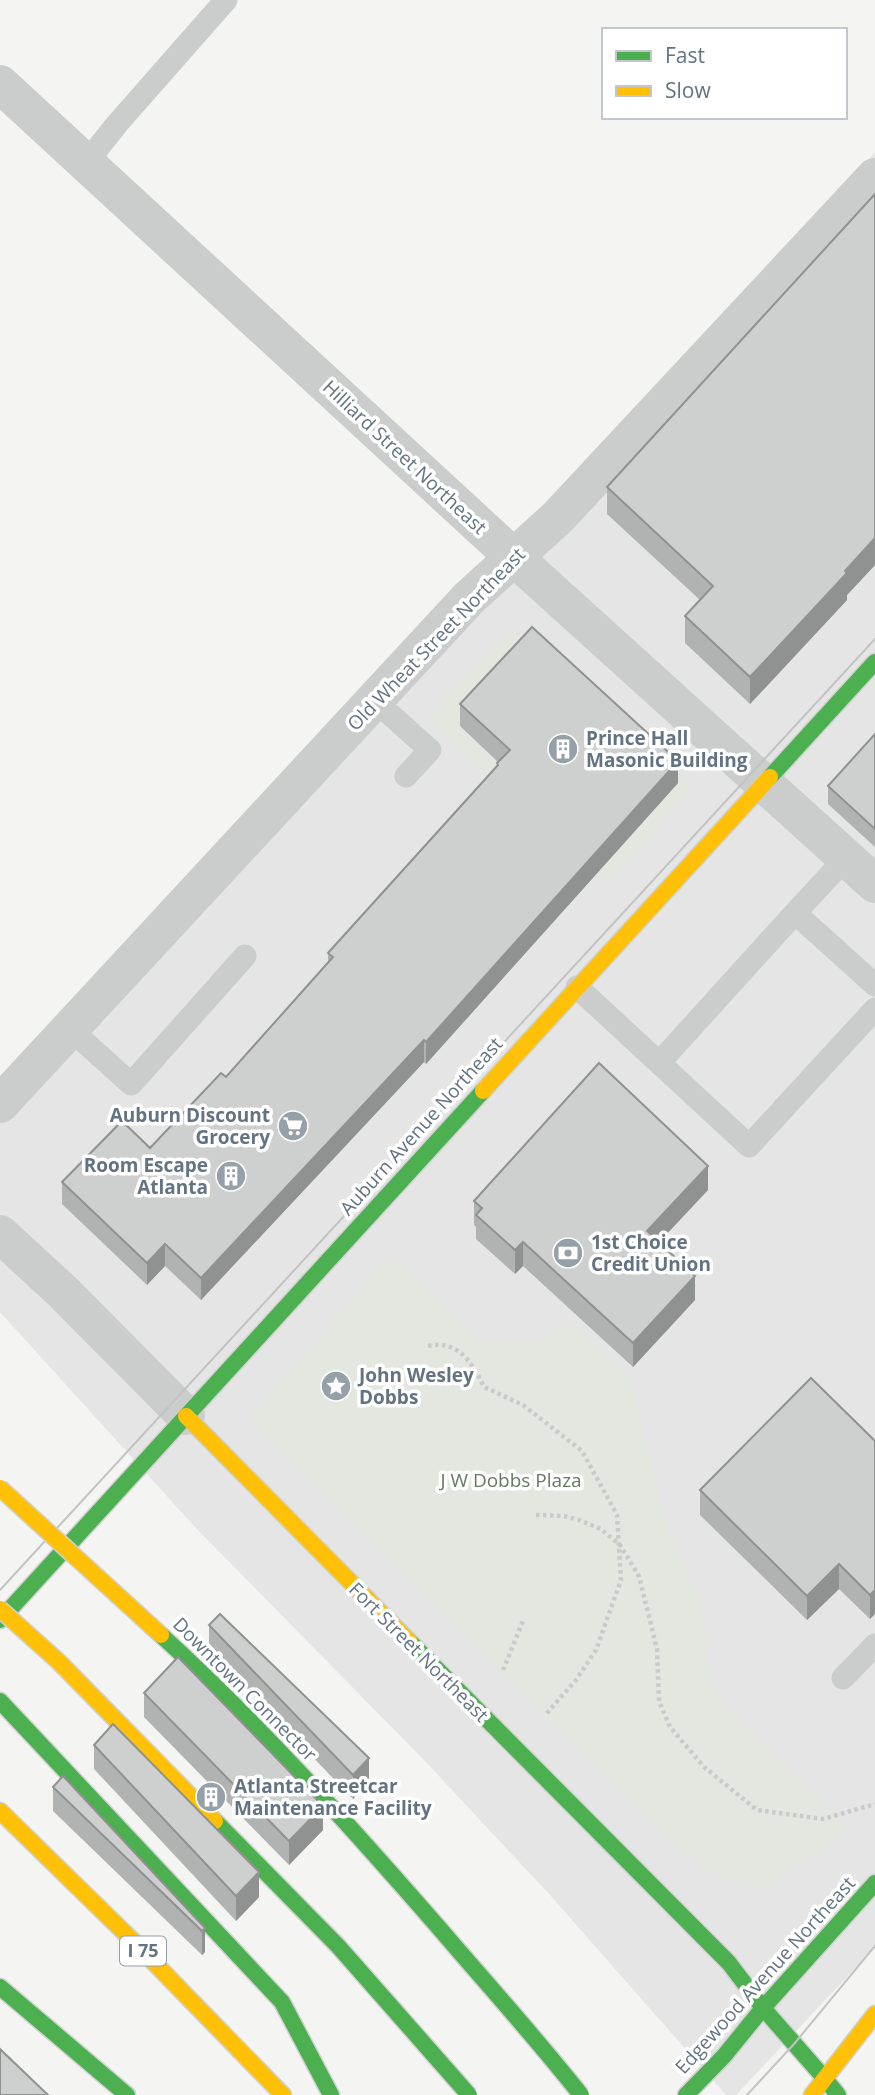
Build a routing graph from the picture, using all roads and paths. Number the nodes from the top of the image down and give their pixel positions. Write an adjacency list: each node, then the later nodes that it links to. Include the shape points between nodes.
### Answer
1 (226, 0): 3 (lane)
2 (0, 84): 3 (street, Hilliard Street Northeast)
3 (86, 163): 5 (street, Hilliard Street Northeast)
4 (875, 177): 5 (street, Old Wheat Street Northeast, via 558,517)
5 (513, 557): 7 (street, Old Wheat Street Northeast); 9 (street, Hilliard Street Northeast)
6 (872, 671): 9 (main road, Auburn Avenue Northeast)
7 (374, 700): 8 (lane, via 429,750); 17 (street, Old Wheat Street Northeast)
8 (407, 776)
9 (764, 782): 10 (street, Hilliard Street Northeast); 15 (main road, Auburn Avenue Northeast)
10 (846, 858): 11 (street, Hilliard Street Northeast); 12 (lane)
11 (875, 884)
12 (795, 913): 14 (lane); 18 (lane)
13 (245, 956): 17 (lane, via 131,1084)
14 (875, 985)
15 (577, 987): 18 (lane); 22 (main road, Auburn Avenue Northeast)
16 (875, 1009): 18 (lane, via 749,1146)
17 (70, 1029): 19 (street, Old Wheat Street Northeast)
18 (659, 1063)
19 (0, 1104)
20 (0, 1234): 22 (street, Fort Street Northeast)
21 (428, 1346): 25 (path, via 457,1350 474,1365 484,1387 523,1405 583,1451 617,1516)
22 (186, 1416): 27 (main road, Auburn Avenue Northeast); 38 (main road, Fort Street Northeast, via 729,1963)
23 (0, 1488): 45 (main road, Downtown Connector, bridge, via 210,1681 302,1775)
24 (536, 1515): 25 (path, via 579,1520 601,1529)
25 (620, 1545): 33 (path, via 621,1580 596,1650); 34 (path, via 639,1576 657,1648 659,1700 670,1727 704,1767 757,1810 823,1819)
26 (0, 1609): 44 (main road, bridge, via 59,1662 338,1946)
27 (0, 1620)
28 (523, 1620): 30 (path)
29 (872, 1655): 31 (lane)
30 (503, 1670)
31 (843, 1678)
32 (0, 1701): 43 (main road, via 282,2002)
33 (546, 1714)
34 (875, 1804)
35 (0, 1811): 42 (main road, I 75)
36 (875, 1883): 38 (main road, Edgewood Avenue Northeast)
37 (0, 1987): 41 (main road)
38 (763, 2008): 40 (main road, Fort Street Northeast); 46 (main road, Edgewood Avenue Northeast)
39 (875, 2014): 40 (main road)
40 (826, 2080): 47 (main road); 48 (main road, Fort Street Northeast)
41 (128, 2095)
42 (283, 2095)
43 (331, 2095)
44 (469, 2095)
45 (581, 2095)
46 (686, 2095)
47 (812, 2095)
48 (838, 2095)

